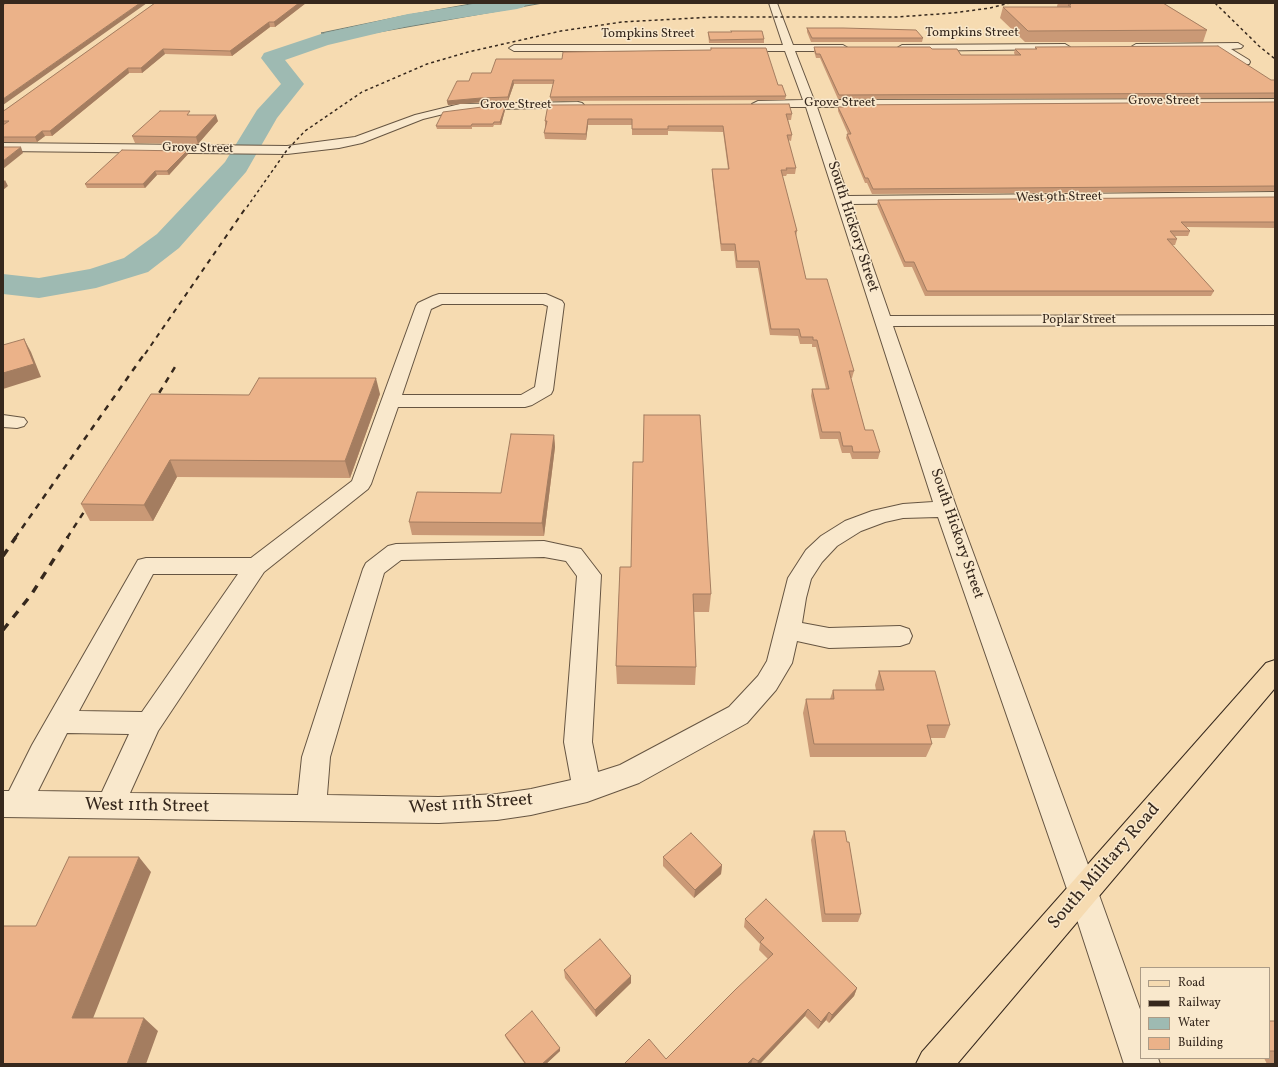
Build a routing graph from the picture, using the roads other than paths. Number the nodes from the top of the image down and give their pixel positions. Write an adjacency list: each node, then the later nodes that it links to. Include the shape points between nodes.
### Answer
1 (773, 3): 7 (street, South Hickory Street)
2 (1219, 46): 3 (street); 5 (street); 10 (street)
3 (1238, 46)
4 (1076, 47): 9 (street, Tompkins Street)
5 (1124, 47)
6 (514, 48): 7 (street, Tompkins Street)
7 (789, 48): 8 (street, Tompkins Street); 13 (street, South Hickory Street)
8 (850, 48)
9 (895, 48)
10 (1245, 62)
11 (1275, 102): 13 (street, Grove Street)
12 (745, 104): 13 (street, Grove Street)
13 (811, 104): 17 (street, South Hickory Street)
14 (586, 105): 15 (street, Grove Street, via 464,106 419,116 366,138 349,142 277,150)
15 (3, 147)
16 (1275, 196): 17 (street, West 9th Street)
17 (843, 200): 19 (street, South Hickory Street)
18 (1275, 320): 19 (street, Poplar Street)
19 (883, 321): 21 (street, South Hickory Street)
20 (391, 401): 20 (street, via 525,401 544,390 556,304 546,299 439,299 424,306); 22 (street, via 361,484)
21 (946, 509): 23 (street, West 11th Street, via 903,511 880,516 853,526 829,541 814,556 800,578); 32 (street, South Hickory Street)
22 (256, 566): 26 (street, via 146,566); 27 (street)
23 (788, 630): 24 (street, via 829,638); 28 (street, West 11th Street, via 779,663 767,683 738,715 629,774)
24 (900, 636)
25 (1271, 680): 32 (main road, South Military Road)
26 (59, 722): 27 (street); 29 (street)
27 (149, 723): 30 (street)
28 (587, 789): 31 (street, West 11th Street, via 497,807 405,811); 31 (street, via 578,742 589,575 573,555 544,549 396,552 374,569 316,757)
29 (10, 804): 30 (street, West 11th Street)
30 (110, 806): 31 (street, West 11th Street)
31 (311, 809)
32 (1083, 892): 33 (street, South Hickory Street); 34 (main road, South Military Road)
33 (1140, 1058)
34 (934, 1064)

